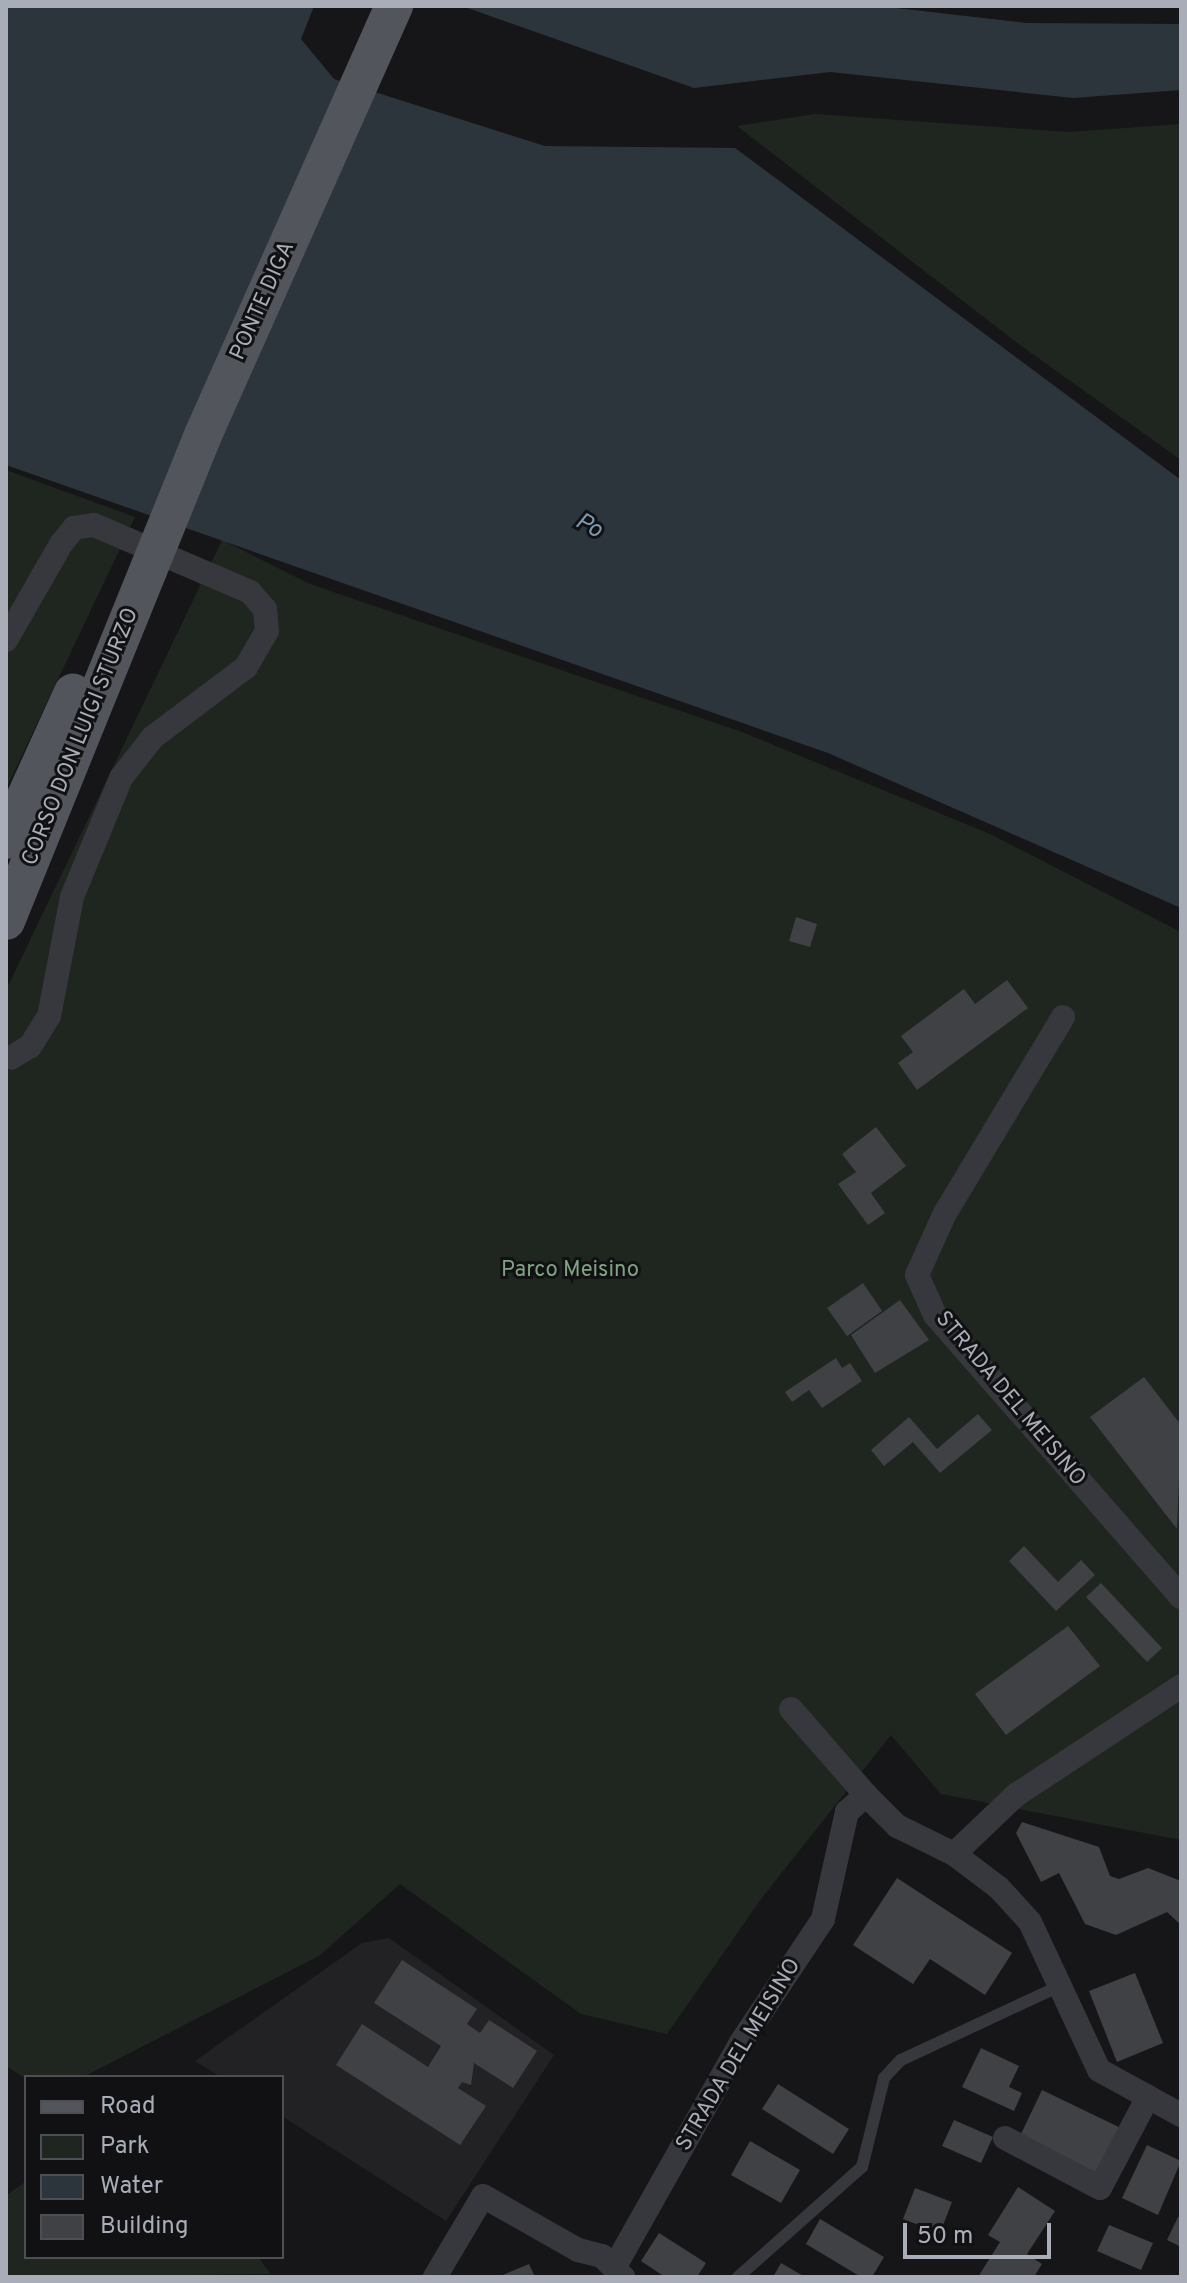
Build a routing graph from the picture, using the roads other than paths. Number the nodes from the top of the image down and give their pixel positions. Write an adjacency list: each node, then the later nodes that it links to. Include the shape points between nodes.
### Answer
1 (369, 6): 3 (main road, PONTE DIGA)
2 (394, 6): 3 (main road, PONTE DIGA, via 203,435)
3 (126, 593): 5 (main road, CORSO DON LUIGI STURZO); 6 (main road, CORSO DON LUIGI STURZO)
4 (6, 640): 8 (street, via 61,544 74,528 94,525 250,592 265,609 267,631 246,667 153,737 121,778 72,897 49,1016 30,1046)
5 (6, 840)
6 (6, 921)
7 (1063, 1017): 9 (street, STRADA DEL MEISINO, via 945,1213 917,1275 935,1315)
8 (8, 1058)
9 (1181, 1597)
10 (1181, 1686): 13 (street, via 1016,1795)
11 (791, 1709): 12 (street)
12 (866, 1795): 13 (street, via 897,1826); 18 (street, STRADA DEL MEISINO, via 847,1812 823,1919 740,2044)
13 (954, 1854): 14 (street, via 1030,1922)
14 (1063, 1985): 15 (street, via 1099,2070); 20 (lane, via 901,2060 884,2078 862,2167)
15 (1148, 2097): 16 (street); 17 (street, via 1100,2188)
16 (1181, 2115)
17 (1005, 2138)
18 (613, 2274): 19 (street, STRADA DEL MEISINO, via 483,2196)
19 (435, 2277)
20 (738, 2277)

